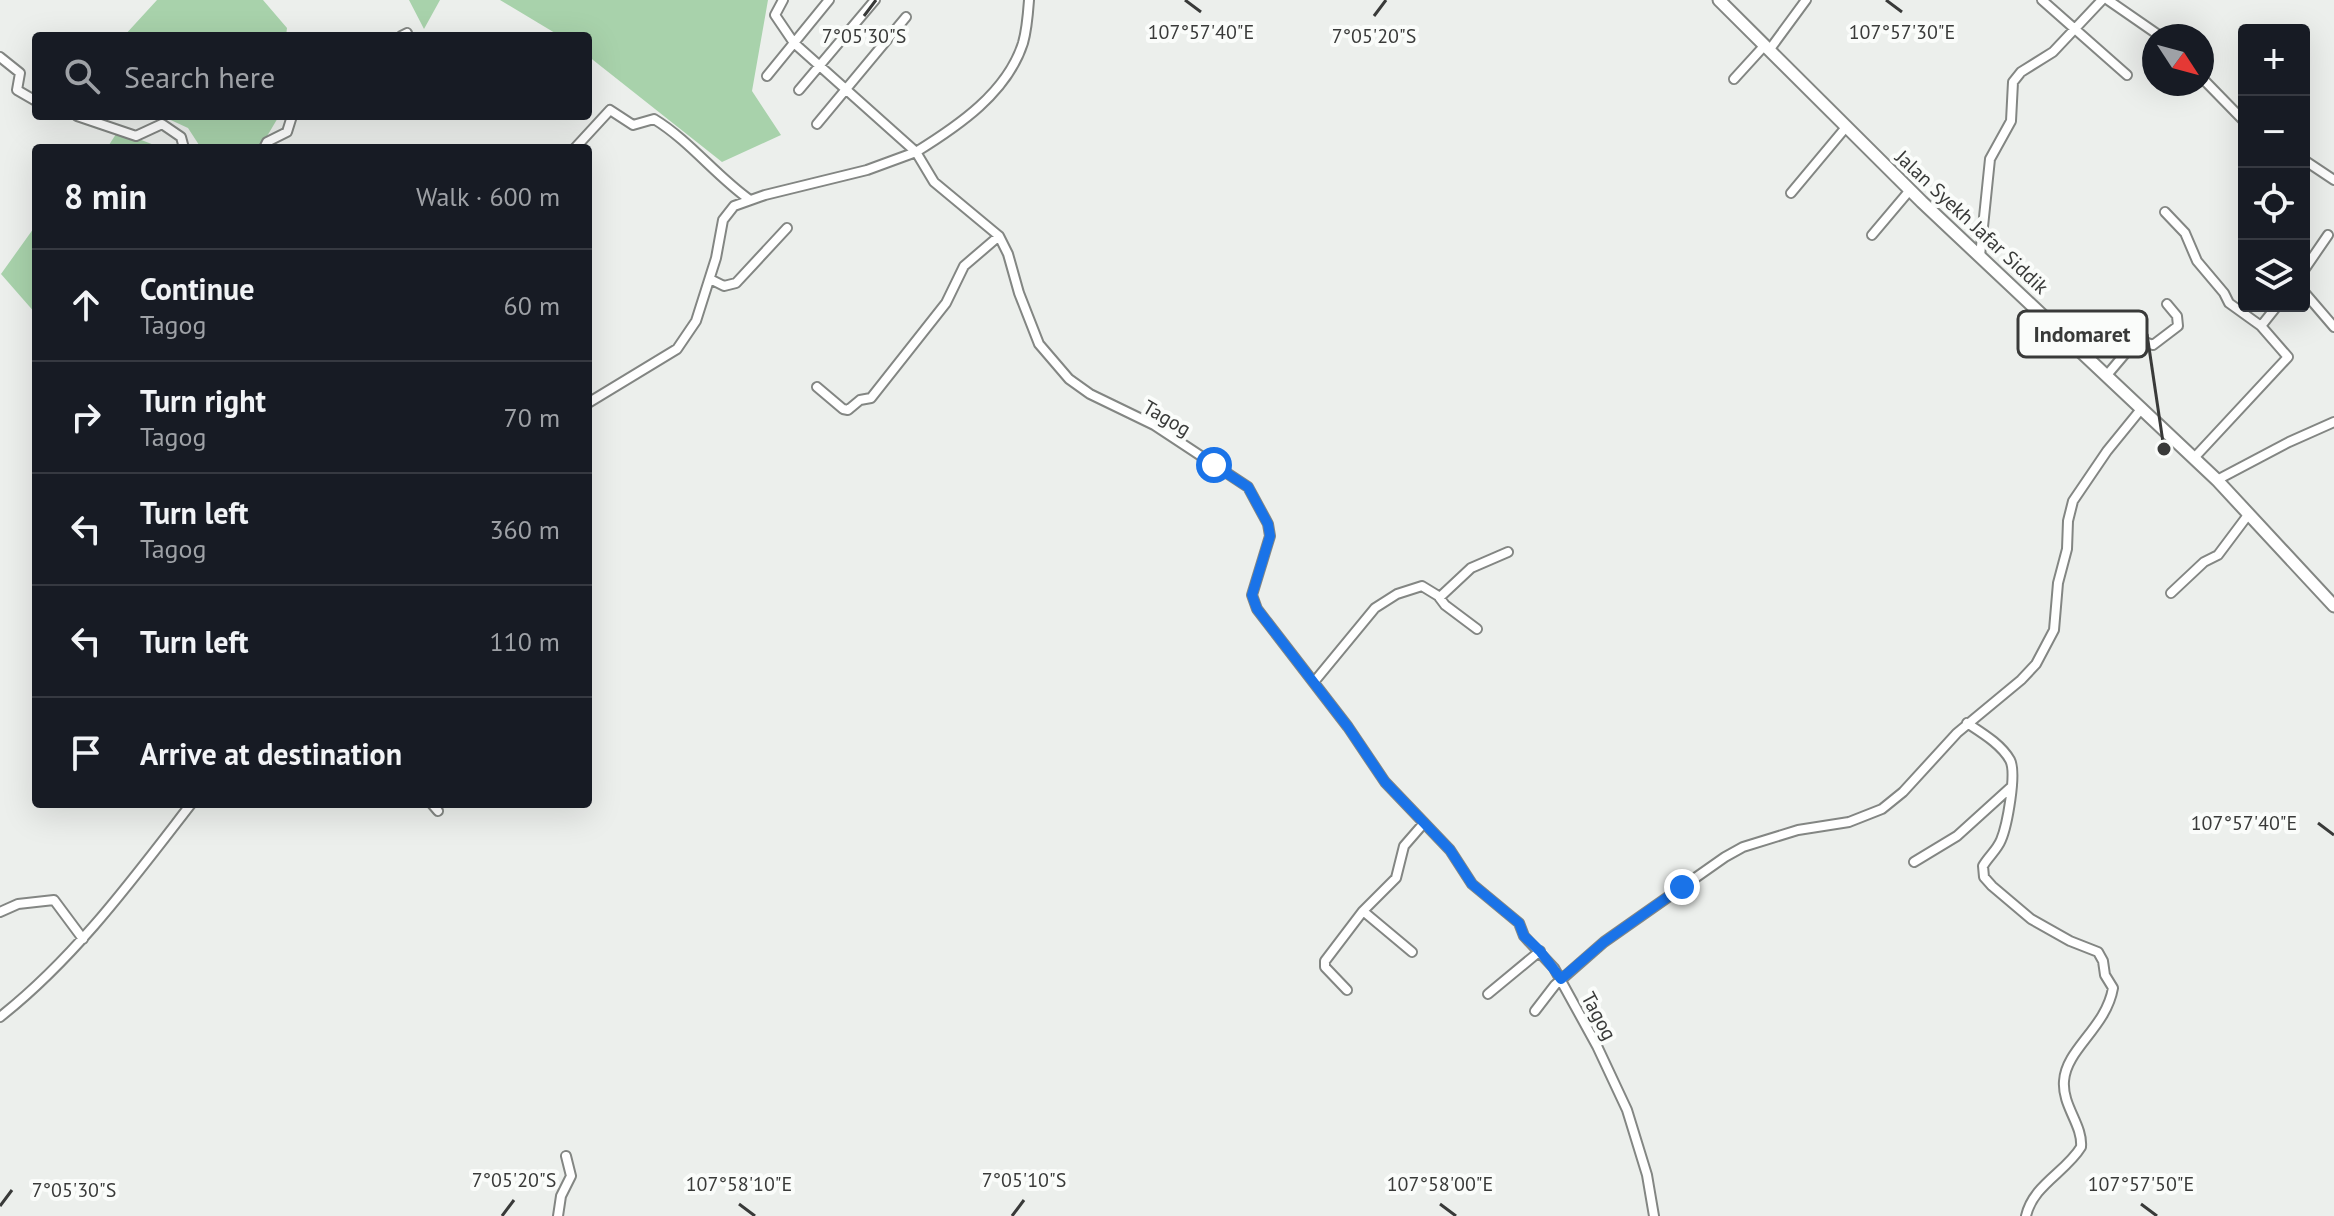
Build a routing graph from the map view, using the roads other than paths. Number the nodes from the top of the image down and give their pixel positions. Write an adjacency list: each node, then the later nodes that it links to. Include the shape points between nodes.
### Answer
1 (783, 0): 12 (street, via 775,15)
2 (829, 0): 12 (street)
3 (875, 0): 15 (street)
4 (1029, 0): 31 (street, via 1022,46 1003,81 962,121)
5 (1719, 0): 13 (main road, Jalan Syekh Jafar Siddik)
6 (1806, 0): 13 (street)
7 (2042, 0): 11 (street)
8 (2105, 0): 10 (street); 11 (street)
9 (906, 17): 19 (street)
10 (2142, 24)
11 (2075, 29): 16 (street); 42 (street, via 2013,82 2011,121 1990,159)
12 (794, 43): 15 (street); 17 (street)
13 (1768, 47): 18 (street); 27 (main road, Jalan Syekh Jafar Siddik)
14 (0, 57): 22 (street, via 20,73 17,90)
15 (819, 64): 19 (street); 20 (street)
16 (2127, 75)
17 (767, 76)
18 (1734, 79)
19 (846, 89): 26 (street); 31 (street)
20 (799, 90)
21 (2214, 90): 23 (street)
22 (32, 99)
23 (2238, 115)
24 (89, 120): 28 (street, via 136,136 162,124)
25 (291, 120): 29 (street, via 287,132)
26 (817, 124)
27 (1847, 126): 34 (main road, Jalan Syekh Jafar Siddik); 35 (street)
28 (183, 144)
29 (266, 144)
30 (579, 144): 36 (street, via 610,110 633,125 654,119)
31 (916, 152): 36 (street); 41 (street, via 934,182)
32 (2310, 164): 33 (street)
33 (2334, 180)
34 (1910, 190): 39 (street); 42 (main road, Jalan Syekh Jafar Siddik)
35 (1791, 193)
36 (750, 200): 44 (street, via 734,206 723,220)
37 (2165, 212): 48 (street, via 2185,233 2197,261 2229,303)
38 (787, 228): 44 (street, via 736,283 724,286)
39 (1872, 235)
40 (2328, 235): 43 (street)
41 (999, 236): 51 (street, via 964,266 946,303 871,398 843,409); 63 (street, Tagog, via 1039,344 1069,379 1154,425 1248,487 1270,536 1254,602)
42 (1980, 256): 50 (main road, Jalan Syekh Jafar Siddik)
43 (2310, 261)
44 (710, 279): 52 (street, via 696,321 677,349)
45 (2310, 299): 49 (street)
46 (2167, 304): 50 (street, via 2180,320 2178,326 2153,345 2135,342)
47 (2272, 312): 48 (street)
48 (2261, 326): 55 (street, via 2288,357)
49 (2334, 327)
50 (2107, 375): 53 (main road, Jalan Syekh Jafar Siddik)
51 (817, 387)
52 (592, 401)
53 (2142, 408): 55 (main road, Jalan Syekh Jafar Siddik); 64 (street, via 2073,501 2048,644 2021,680)
54 (2334, 422): 56 (street)
55 (2194, 458): 56 (main road, Jalan Syekh Jafar Siddik)
56 (2217, 480): 57 (main road, Jalan Syekh Jafar Siddik)
57 (2248, 515): 59 (street, via 2218,555); 61 (main road, Jalan Syekh Jafar Siddik)
58 (1508, 552): 60 (street, via 1471,568)
59 (2171, 593)
60 (1439, 597): 62 (street); 63 (street, via 1422,586 1383,601)
61 (2332, 599)
62 (1477, 629)
63 (1314, 682): 67 (street, Tagog, via 1385,782)
64 (1967, 723): 65 (street, via 2004,751 2012,767); 74 (street, via 1882,809 1743,847 1604,942)
65 (2011, 788): 68 (street, via 1957,836); 82 (street, via 2000,842 1983,866 1984,877 2031,919 2098,952 2113,988 2099,1024 2074,1054 2063,1082 2081,1147 2043,1186)
66 (188, 808): 71 (street)
67 (1424, 823): 69 (street, via 1404,846 1396,878); 72 (street, Tagog, via 1472,884 1519,923)
68 (1914, 862)
69 (1363, 911): 73 (street); 75 (street, via 1325,964)
70 (0, 912): 71 (street, via 54,900)
71 (83, 939): 78 (street)
72 (1540, 951): 74 (street, Tagog); 76 (street)
73 (1412, 952)
74 (1561, 979): 77 (street); 81 (street, Tagog, via 1627,1110)
75 (1347, 990)
76 (1488, 994)
77 (1535, 1011)
78 (0, 1017)
79 (566, 1156): 80 (street, via 571,1176)
80 (558, 1216)
81 (1654, 1216)
82 (2026, 1216)

